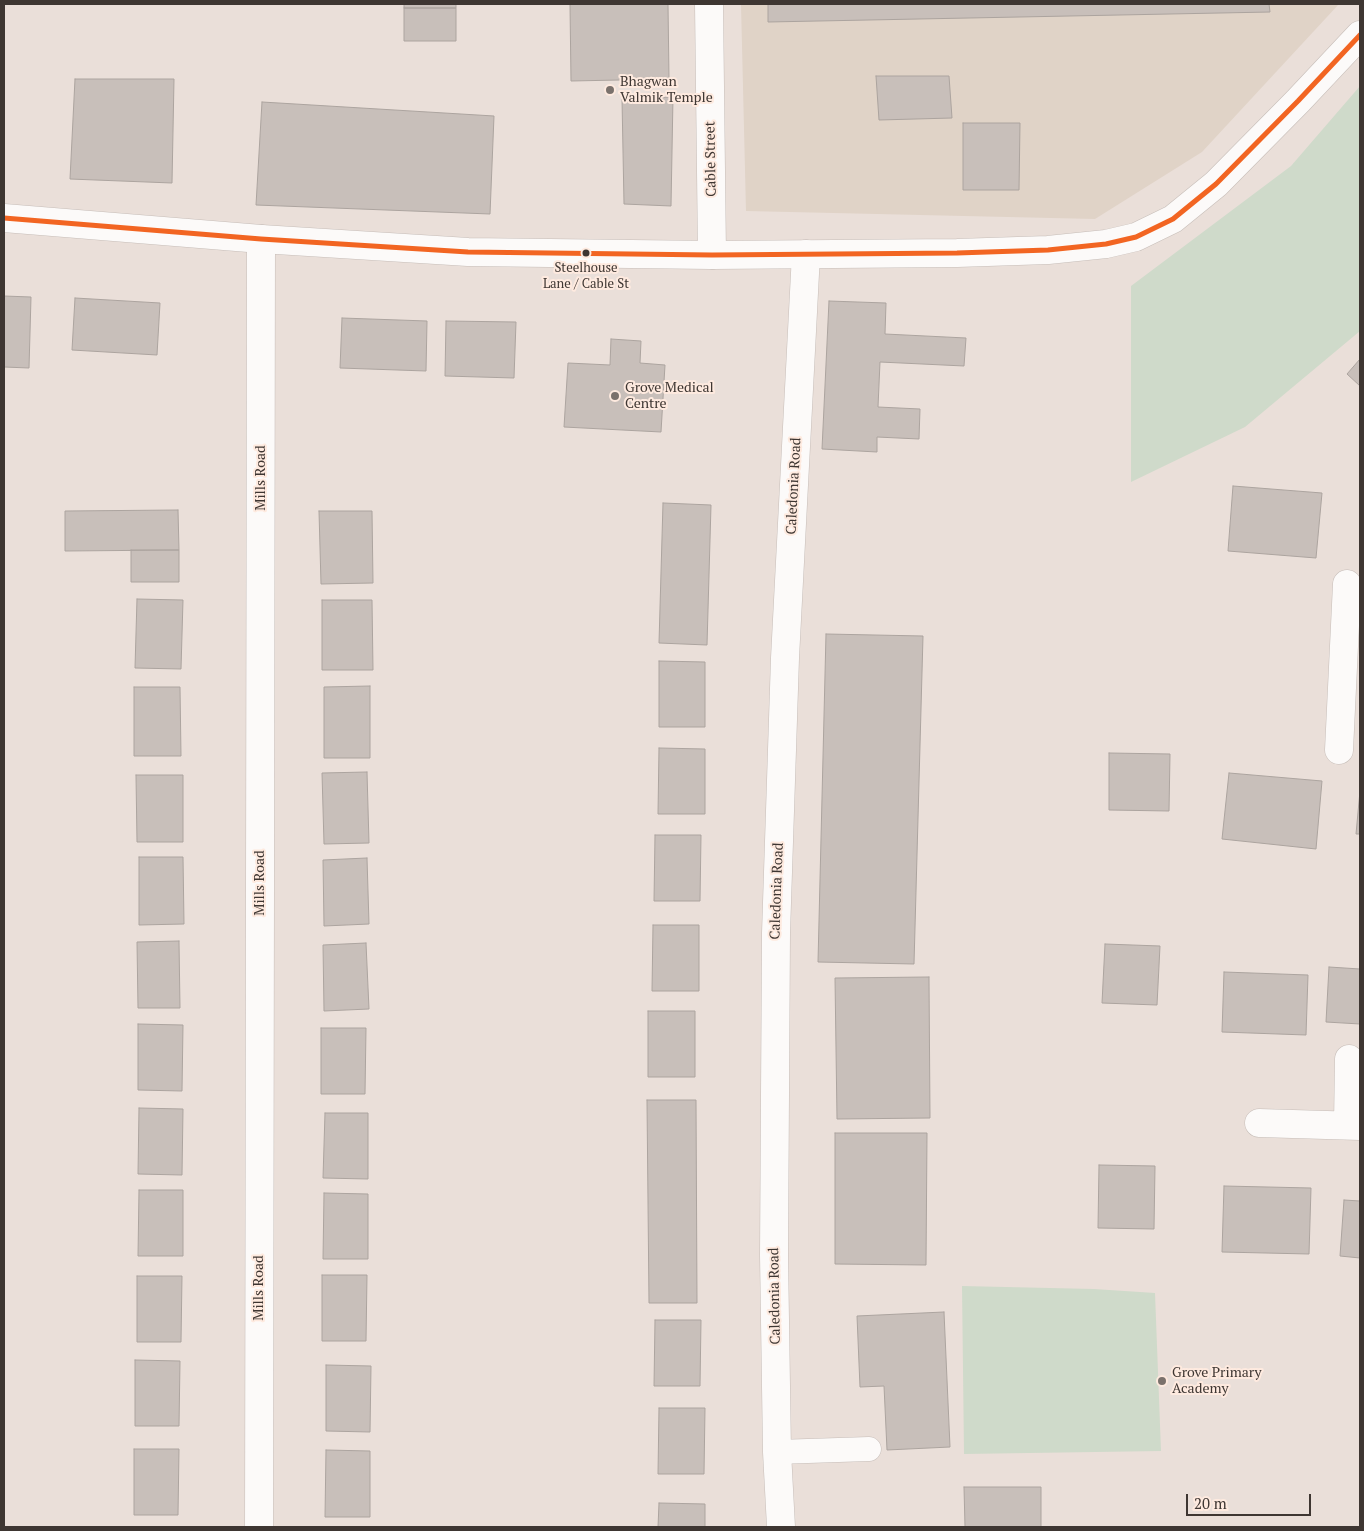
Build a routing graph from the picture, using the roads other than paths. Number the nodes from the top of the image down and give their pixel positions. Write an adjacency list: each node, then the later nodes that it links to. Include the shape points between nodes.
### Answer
1 (709, 4): 5 (street, Cable Street)
2 (1360, 35): 6 (street, via 1216,184 1173,219 1136,237 1106,244 1048,250)
3 (4, 218): 4 (street)
4 (261, 239): 5 (street, via 468,252); 15 (street, Mills Road)
5 (712, 254): 6 (street)
6 (806, 254): 14 (street, Caledonia Road, via 785,658 776,933 774,1255)
7 (1347, 584): 8 (street)
8 (1352, 664): 9 (street)
9 (1339, 750)
10 (1349, 1059): 12 (street)
11 (1259, 1123): 12 (street)
12 (1354, 1126)
13 (869, 1449): 14 (lane)
14 (777, 1452): 16 (street, Caledonia Road)
15 (259, 1527)
16 (780, 1527)

